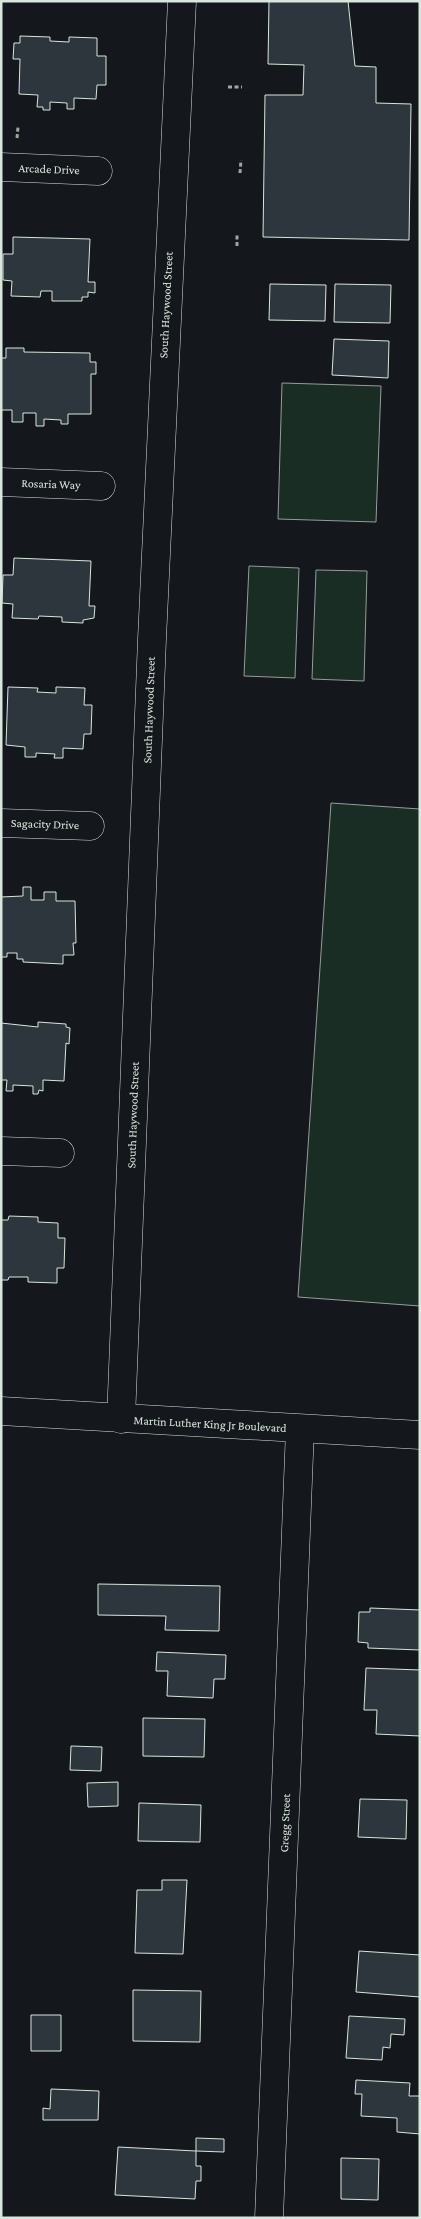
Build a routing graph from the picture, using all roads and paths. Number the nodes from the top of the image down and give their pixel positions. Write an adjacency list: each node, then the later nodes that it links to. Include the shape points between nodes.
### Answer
1 (182, 1): 17 (street, South Haywood Street)
2 (228, 87): 3 (path)
3 (242, 87)
4 (241, 160): 7 (path)
5 (1, 168): 6 (street, Arcade Drive)
6 (98, 171)
7 (240, 173)
8 (237, 235): 9 (path)
9 (237, 246)
10 (1, 482): 11 (street, Rosaria Way)
11 (100, 486)
12 (1, 823): 13 (street, Sagacity Drive)
13 (90, 826)
14 (1, 1151): 15 (street)
15 (60, 1153)
16 (1, 1411): 17 (street, Martin Luther King Jr Boulevard)
17 (121, 1419): 18 (street, Martin Luther King Jr Boulevard)
18 (300, 1429): 19 (street, Martin Luther King Jr Boulevard); 20 (street, Gregg Street)
19 (420, 1435)
20 (269, 2218)

